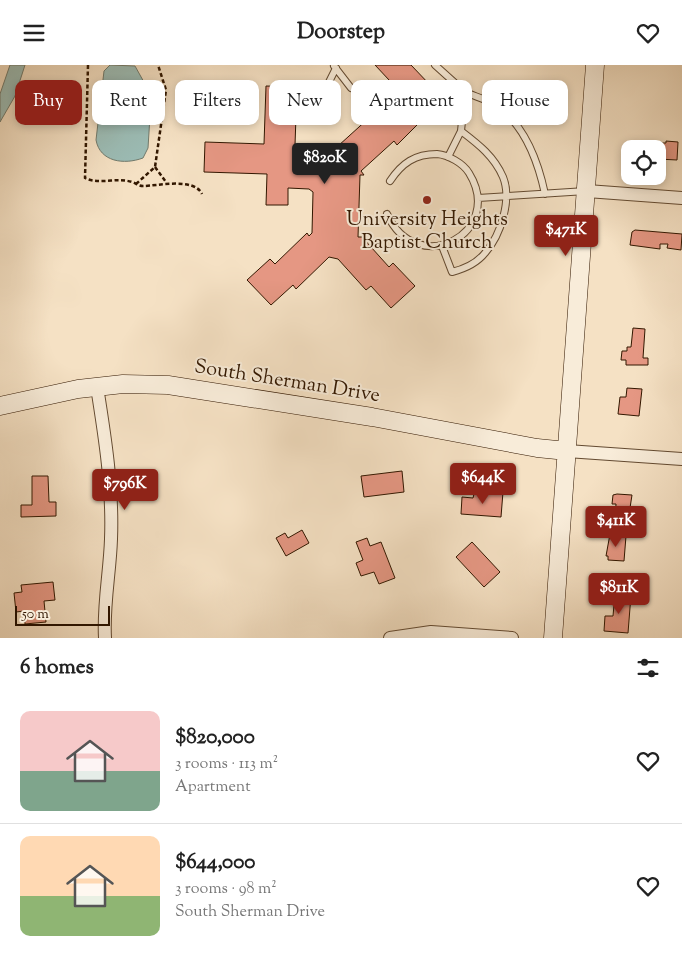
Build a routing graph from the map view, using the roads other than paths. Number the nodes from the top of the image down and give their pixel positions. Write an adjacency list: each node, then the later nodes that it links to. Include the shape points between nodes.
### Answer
1 (435, 65): 5 (lane)
2 (595, 65): 12 (main road)
3 (334, 67): 4 (lane); 6 (lane)
4 (329, 80)
5 (452, 80)
6 (351, 88)
7 (472, 95): 13 (lane, via 494,104 518,126 533,154)
8 (462, 125): 9 (lane)
9 (462, 131): 10 (lane); 14 (lane, via 488,152 503,177)
10 (448, 157): 11 (lane, via 425,154 411,159 398,168); 15 (lane, via 467,170 475,183)
11 (390, 181)
12 (587, 191): 13 (lane); 16 (street); 21 (main road)
13 (545, 194): 14 (lane)
14 (507, 196): 15 (lane); 18 (lane, via 498,231 485,254 465,269 452,272)
15 (478, 198): 18 (lane, via 470,227 459,238)
16 (682, 198)
17 (387, 214): 18 (lane, via 402,236 415,244)
18 (442, 245)
19 (97, 387): 20 (main road, South Sherman Drive); 21 (main road, South Sherman Drive, via 152,384 200,389); 23 (street, via 110,493 111,539)
20 (5, 405)
21 (567, 451): 22 (street); 26 (main road)
22 (682, 459)
23 (105, 638)
24 (390, 638): 25 (street, via 430,632)
25 (512, 638)
26 (553, 638)

